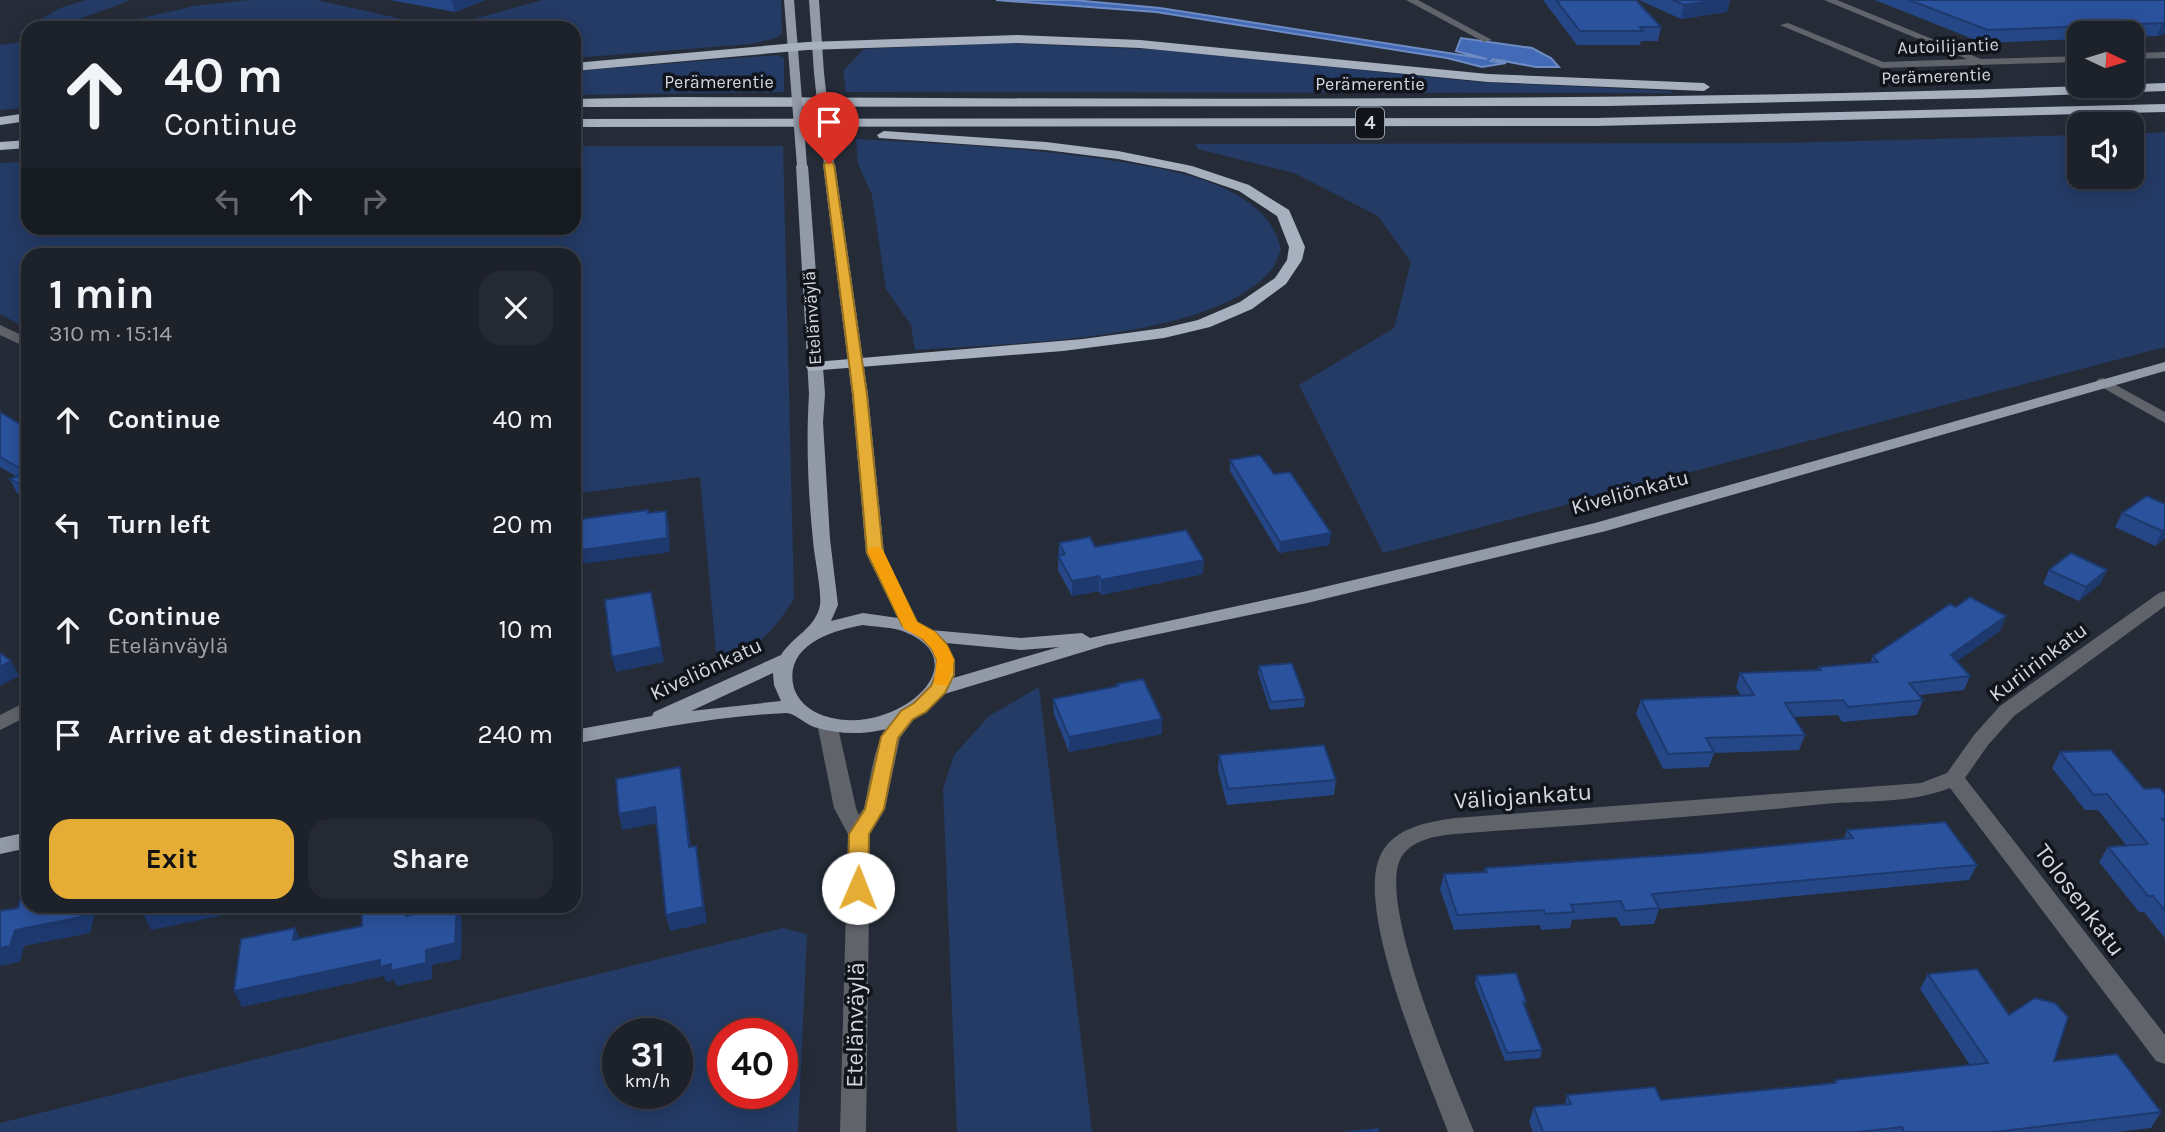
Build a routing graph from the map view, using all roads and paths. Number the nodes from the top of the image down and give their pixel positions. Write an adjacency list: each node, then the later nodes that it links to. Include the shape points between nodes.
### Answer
1 (789, 0): 8 (main road, Etelänväylä)
2 (814, 0): 7 (main road, Etelänväylä)
3 (1411, 0): 6 (street)
4 (1829, 0): 12 (street)
5 (1785, 25): 12 (street, Autoilijantie, via 1882,65)
6 (1486, 40)
7 (819, 46): 8 (highway); 15 (highway, via 1062,40 1488,78 1717,87 1966,88); 26 (main road, Etelänväylä, bridge)
8 (793, 47): 13 (highway); 27 (main road, Etelänväylä, bridge)
9 (2165, 55): 10 (street)
10 (2144, 56)
11 (2067, 60): 12 (street, Autoilijantie)
12 (1983, 63)
13 (581, 66)
14 (2165, 87): 15 (highway, Perämerentie / 4)
15 (2000, 93): 16 (highway, Perämerentie / 4, via 1507,103)
16 (581, 103)
17 (2165, 108): 20 (highway, Perämerentie / 4, via 1596,122)
18 (21, 120): 19 (highway)
19 (0, 122)
20 (581, 123)
21 (581, 129): 26 (highway, via 867,134 1085,150 1167,163 1225,180 1273,205 1295,234 1297,247 1285,276 1245,306 1221,317 1153,335 1097,343)
22 (21, 144): 23 (highway)
23 (0, 146)
24 (0, 330): 25 (street)
25 (21, 340)
26 (855, 362): 27 (highway); 32 (main road, Etelänväylä, via 875,553)
27 (815, 366): 33 (main road, Etelänväylä, via 821,539 829,605)
28 (2165, 366): 29 (main road, Kiveliönkatu)
29 (2103, 382): 30 (street); 35 (main road, Kiveliönkatu, via 1600,527)
30 (2165, 418)
31 (2165, 597): 45 (street, Kuriirinkatu, via 2007,711)
32 (910, 625): 33 (main road, via 863,619); 34 (main road)
33 (816, 632): 36 (main road)
34 (929, 636): 35 (main road, Kiveliönkatu, via 1021,644); 37 (main road, via 945,660)
35 (1103, 640): 37 (main road, Kiveliönkatu)
36 (785, 660): 38 (main road, via 783,691); 42 (main road, Kiveliönkatu)
37 (939, 689): 40 (main road)
38 (793, 705): 42 (main road, Kiveliönkatu); 43 (main road)
39 (21, 712): 41 (street)
40 (907, 715): 43 (main road, via 867,725); 46 (street, Etelänväylä, via 890,737 874,809)
41 (0, 723)
42 (647, 723): 44 (main road, Kiveliönkatu)
43 (827, 723): 46 (street, Etelänväylä, via 845,808)
44 (581, 736)
45 (1954, 778): 49 (street, Tolosenkatu); 51 (street, Väliojankatu, via 1924,790 1900,793 1455,826 1408,839 1389,858 1384,896 1389,923)
46 (859, 834): 50 (street, Etelänväylä)
47 (21, 842): 48 (main road)
48 (0, 846)
49 (2165, 1054)
50 (853, 1132)
51 (1461, 1132)

